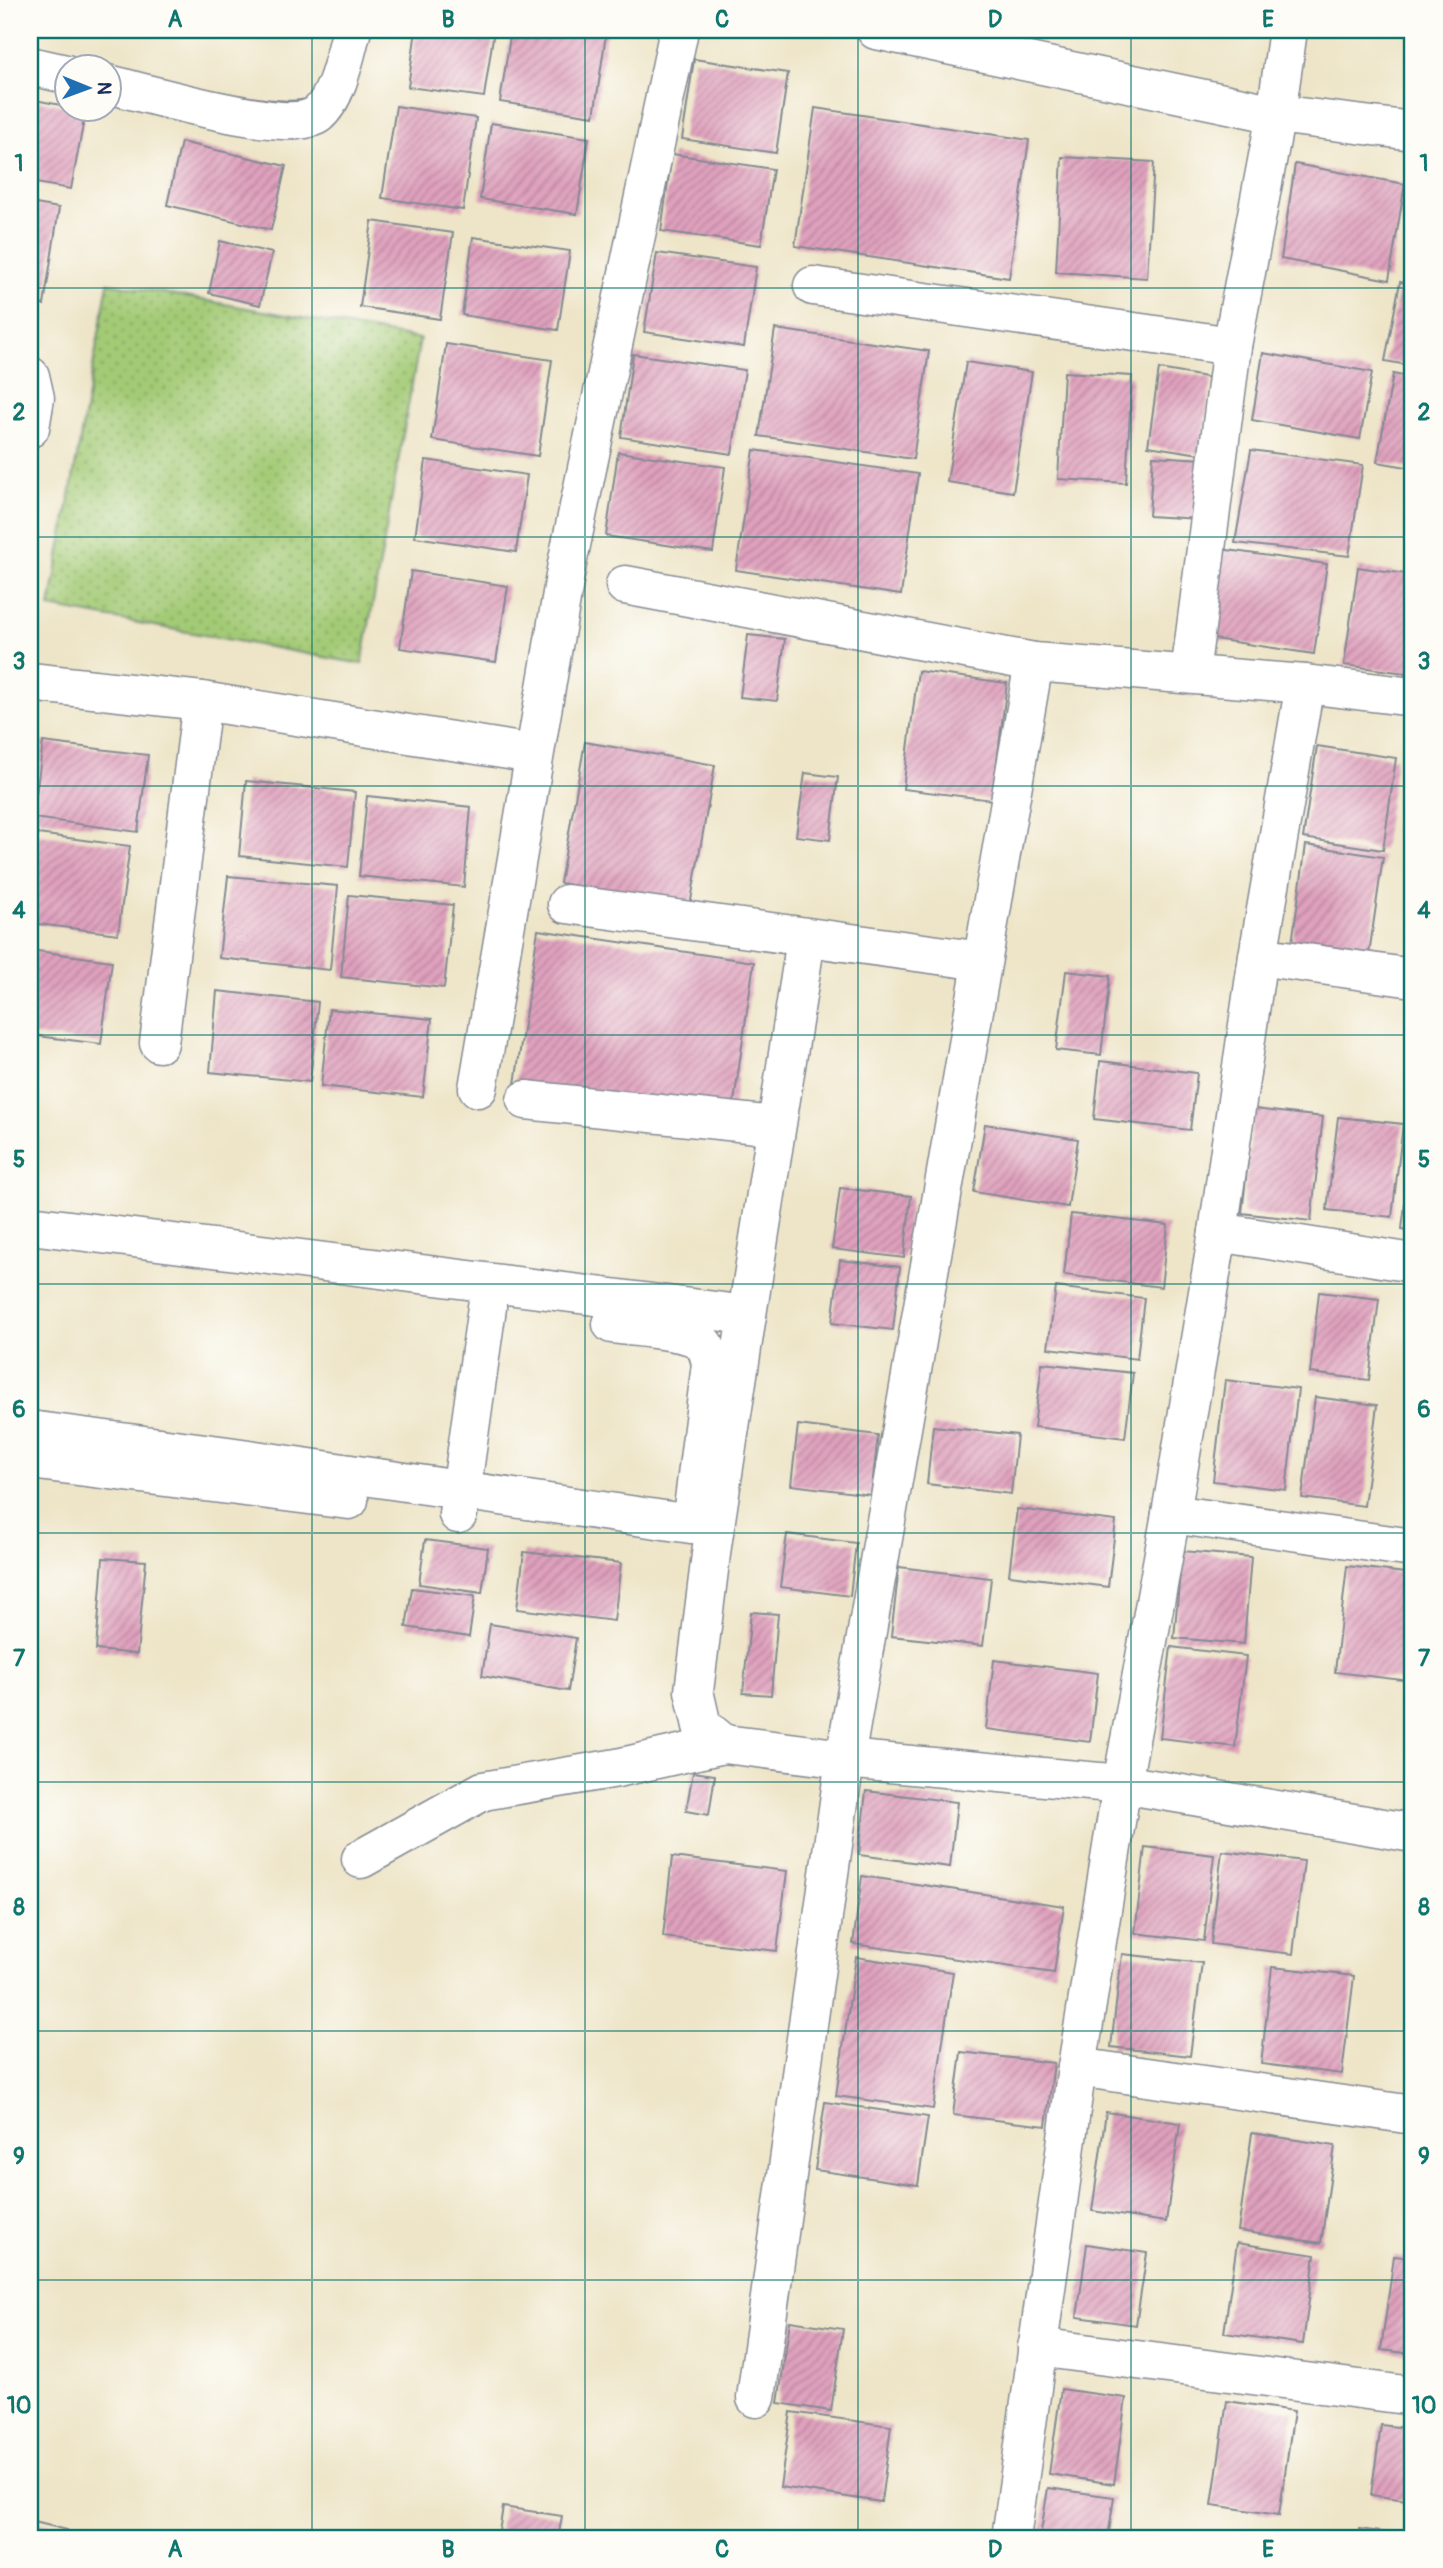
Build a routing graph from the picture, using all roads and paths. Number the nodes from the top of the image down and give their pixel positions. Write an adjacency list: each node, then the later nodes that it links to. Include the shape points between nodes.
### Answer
1 (352, 30): 7 (street, via 334,91 317,114 293,121 262,120)
2 (679, 30): 21 (street, via 567,564)
3 (1288, 30): 8 (street)
4 (881, 31): 8 (street)
5 (30, 66): 6 (street)
6 (52, 71)
7 (122, 87)
8 (1276, 114): 9 (street); 11 (street)
9 (1413, 131)
10 (813, 286): 11 (street)
11 (1232, 346): 16 (street)
12 (30, 376): 13 (street, via 35,398)
13 (30, 428)
14 (625, 585): 15 (street)
15 (1034, 662): 16 (street); 25 (street)
16 (1190, 674): 18 (street)
17 (30, 682): 20 (street)
18 (1305, 684): 19 (street); 24 (street)
19 (1413, 697)
20 (202, 701): 21 (street); 27 (street)
21 (533, 754): 28 (street)
22 (568, 904): 23 (street)
23 (806, 939): 25 (street); 30 (street)
24 (1258, 956): 26 (street); 32 (street)
25 (982, 961): 45 (street)
26 (1413, 978)
27 (159, 1043)
28 (478, 1088)
29 (526, 1100): 30 (street)
30 (776, 1126): 36 (street)
31 (30, 1225): 36 (street)
32 (1217, 1232): 34 (street); 41 (street)
33 (30, 1244): 35 (street)
34 (1413, 1263)
35 (486, 1307): 40 (street); 42 (street, via 698,1339 708,1350 711,1364)
36 (747, 1315): 42 (street)
37 (30, 1430): 39 (street)
38 (30, 1460): 39 (street)
39 (227, 1470): 40 (street)
40 (460, 1503): 42 (street)
41 (1171, 1514): 43 (street); 46 (street)
42 (697, 1538): 44 (street, via 694,1691 702,1726)
43 (1413, 1548)
44 (724, 1744): 45 (street); 48 (street, via 484,1791)
45 (845, 1759): 46 (street); 53 (street)
46 (1122, 1784): 47 (street); 49 (street)
47 (1413, 1833)
48 (361, 1859)
49 (1077, 2067): 50 (street); 51 (street)
50 (1413, 2115)
51 (1037, 2347): 52 (street); 54 (street)
52 (1413, 2396)
53 (756, 2398)
54 (1011, 2538)

